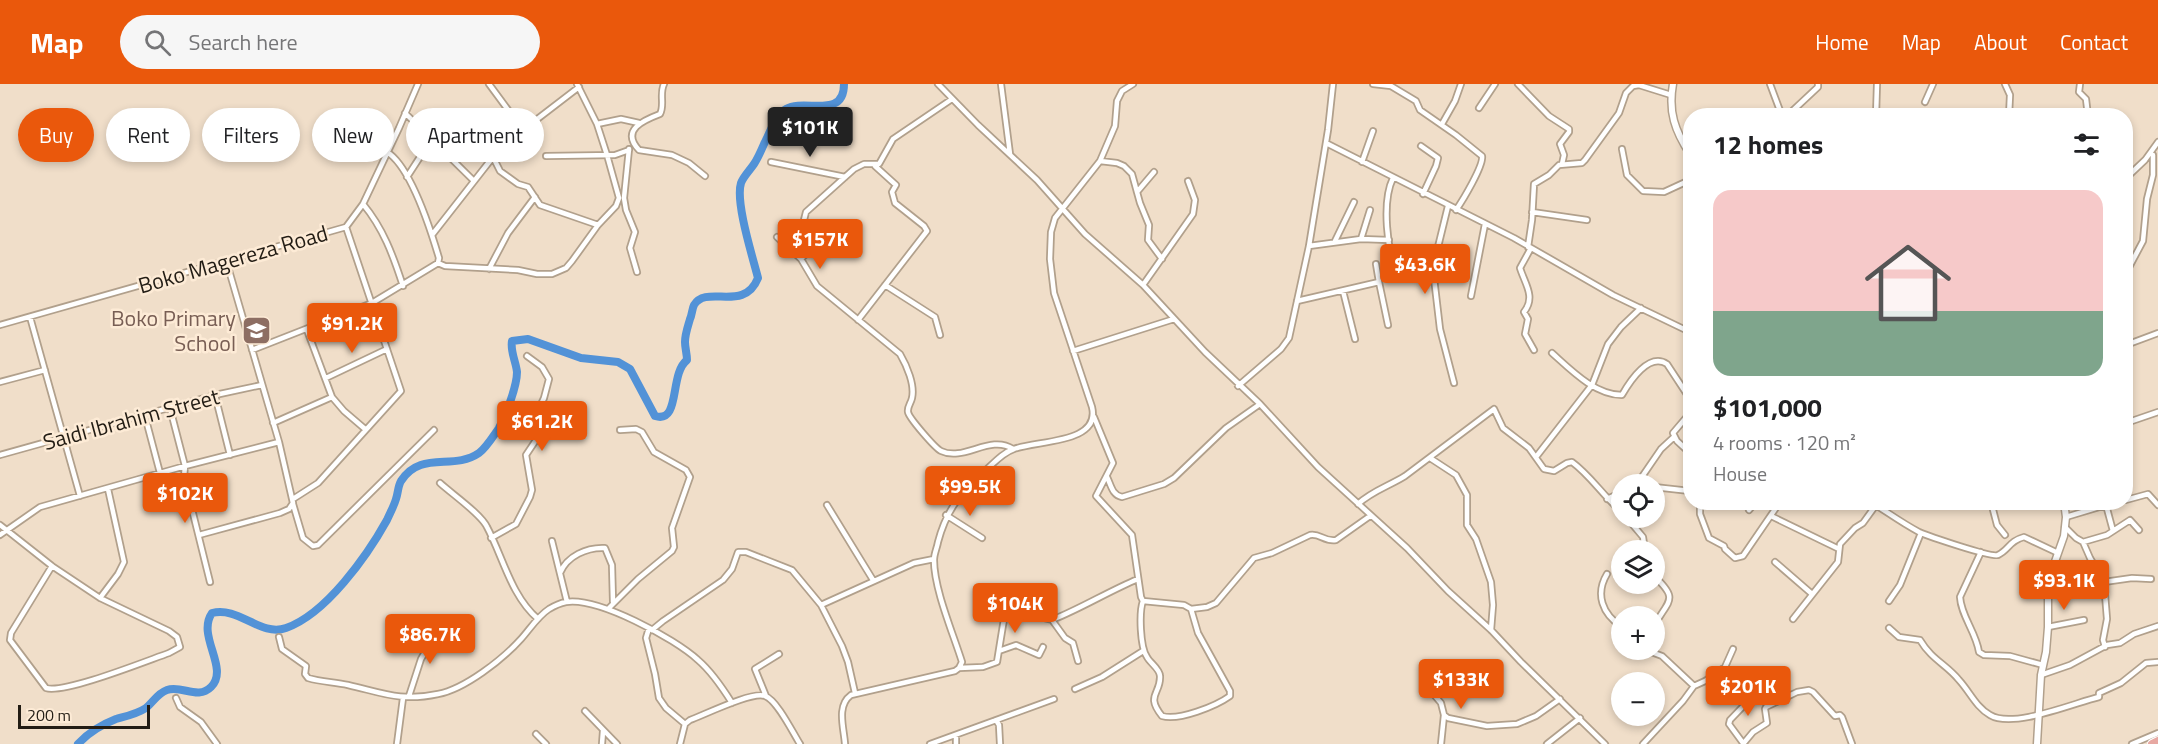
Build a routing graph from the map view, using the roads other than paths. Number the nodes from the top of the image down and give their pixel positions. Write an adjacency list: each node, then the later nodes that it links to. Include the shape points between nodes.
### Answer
1 (418, 84): 31 (street, Boko Magereza Road)
2 (489, 84): 24 (street)
3 (664, 84): 33 (street, via 662,111)
4 (938, 84): 22 (street)
5 (1001, 84): 46 (street)
6 (1133, 84): 52 (street, via 1122,91 1117,101 1115,126)
7 (1333, 84): 40 (street)
8 (1373, 84): 19 (street)
9 (1461, 84): 35 (street)
10 (1495, 84): 25 (street)
11 (1518, 84): 60 (street, via 1549,116 1569,129 1560,144)
12 (1673, 84): 21 (street)
13 (1770, 84): 26 (street)
14 (1818, 84): 27 (street)
15 (1877, 84): 28 (street)
16 (1933, 84): 23 (street)
17 (2005, 84): 29 (street)
18 (2080, 84): 30 (street, via 2079,92 2086,99)
19 (1392, 85): 35 (street)
20 (578, 86): 32 (street); 34 (street)
21 (1671, 95): 41 (street, via 1671,117); 60 (street, via 1633,86 1626,93 1620,113 1585,160)
22 (952, 99): 46 (street); 61 (street, via 889,143 884,158)
23 (1925, 102)
24 (507, 108)
25 (1479, 108)
26 (1779, 108)
27 (1796, 108)
28 (1876, 108)
29 (2009, 108)
30 (2087, 108)
31 (405, 113): 37 (street, Boko Magereza Road)
32 (544, 113)
33 (639, 123): 34 (street, via 621,119); 39 (street)
34 (597, 124): 47 (street)
35 (1442, 124): 79 (street, via 1483,158)
36 (1373, 131): 59 (street)
37 (394, 137)
38 (2158, 142): 48 (street)
39 (633, 143): 43 (street); 45 (street)
40 (1326, 143): 59 (street); 90 (street)
41 (1683, 143)
42 (1420, 146): 72 (street, via 1438,158)
43 (629, 149): 47 (street); 51 (street)
44 (1622, 149): 70 (street, via 1627,175 1643,190 1664,192)
45 (639, 150): 51 (street); 64 (street, via 672,154)
46 (1010, 154): 77 (street)
47 (608, 155): 49 (street); 83 (street, via 618,202)
48 (2153, 155): 63 (street); 95 (street, via 2144,241)
49 (546, 156)
50 (394, 158): 65 (street)
51 (629, 159): 99 (street, via 624,198 635,232 630,248)
52 (1100, 161): 71 (street, via 1117,163 1130,171); 77 (street)
53 (382, 162): 75 (street, Boko Magereza Road)
54 (417, 162): 65 (street)
55 (454, 162): 68 (street)
56 (489, 162): 68 (street)
57 (496, 162): 73 (street, via 500,171 528,187)
58 (771, 162): 66 (street)
59 (1362, 162): 67 (street)
60 (1562, 164): 80 (street, via 1533,185)
61 (875, 166): 66 (street, via 859,166); 102 (street, via 896,185 892,192 895,203 927,231)
62 (1154, 172): 71 (street)
63 (2133, 172)
64 (705, 176)
65 (407, 177): 85 (street)
66 (845, 177): 92 (street, via 804,216 813,244)
67 (1393, 178): 72 (street); 88 (street, via 1389,192)
68 (474, 181): 85 (street)
69 (1188, 181): 93 (street, via 1195,200 1193,214)
70 (1683, 183)
71 (1137, 192): 93 (street, via 1150,227 1148,240)
72 (1423, 194): 76 (street)
73 (535, 197): 83 (street, via 547,209); 98 (street, via 508,233)
74 (1354, 202): 89 (street)
75 (363, 204): 84 (street, Boko Magereza Road); 104 (street, via 386,238)
76 (1448, 206): 79 (street); 130 (street, via 1434,278 1438,322)
77 (1062, 208): 103 (street); 124 (street, via 1053,225 1051,274)
78 (1370, 210): 87 (street)
79 (1456, 210): 82 (street)
80 (1533, 212): 81 (street); 91 (street)
81 (1587, 220)
82 (1485, 224): 91 (street); 106 (street)
83 (598, 225): 98 (street, via 559,272 545,275)
84 (346, 227): 94 (street, Boko Magereza Road); 108 (street)
85 (432, 235): 96 (street)
86 (777, 237): 92 (street)
87 (1361, 238): 88 (street); 89 (street)
88 (1389, 240): 100 (street)
89 (1335, 241): 90 (street)
90 (1309, 246): 107 (street)
91 (1530, 248): 109 (street); 123 (street, via 1520,268 1531,297 1524,312 1528,319 1525,334)
92 (801, 259): 112 (street, via 817,286)
93 (1162, 259): 103 (street)
94 (226, 260): 110 (street, Boko Magereza Road); 122 (street)
95 (2133, 261)
96 (438, 263): 98 (street); 104 (street)
97 (1376, 264): 101 (street)
98 (489, 269)
99 (637, 272)
100 (1396, 276)
101 (1379, 282): 105 (street); 114 (street)
102 (885, 285): 112 (street); 118 (street, via 935,317)
103 (1143, 285): 111 (street)
104 (403, 286): 108 (street)
105 (1343, 291): 107 (street); 119 (street)
106 (1471, 296)
107 (1297, 301): 133 (street, via 1286,344)
108 (372, 303): 116 (street); 121 (street)
109 (1641, 308): 115 (street); 132 (street, via 1608,344)
110 (30, 317): 113 (street, Boko Magereza Road); 127 (street)
111 (1174, 319): 124 (street); 133 (street)
112 (858, 320): 152 (street, via 890,345 904,362 912,391 909,415 936,448 952,453 1005,444)
113 (0, 325)
114 (1388, 325)
115 (1683, 329)
116 (307, 330): 122 (street); 128 (street)
117 (2158, 333): 120 (street)
118 (940, 335)
119 (1355, 339)
120 (2133, 342)
121 (387, 349): 128 (street); 145 (street, via 401,391)
122 (252, 350): 131 (street)
123 (1534, 350)
124 (1073, 351): 141 (street)
125 (1552, 353): 132 (street)
126 (527, 356): 195 (street, via 549,379 536,419 536,440 526,455 532,490 516,524)
127 (45, 370): 129 (street); 149 (street)
128 (326, 378): 136 (street)
129 (0, 382)
130 (1454, 383)
131 (262, 385): 135 (street, Saidi Ibrahim Street); 144 (street)
132 (1592, 385): 134 (street, via 1622,395 1639,371 1663,361); 155 (street)
133 (1238, 386): 137 (street)
134 (1683, 388)
135 (215, 395): 138 (street, Saidi Ibrahim Street); 154 (street)
136 (332, 397): 144 (street); 145 (street)
137 (1260, 404): 160 (street, via 1226,428 1164,484 1117,496); 171 (street)
138 (170, 408): 140 (street, Saidi Ibrahim Street); 157 (street)
139 (2158, 412): 143 (street)
140 (145, 416): 149 (street, Saidi Ibrahim Street); 158 (street)
141 (1094, 417): 152 (street, via 1088,428 1073,436); 160 (street, via 1113,463)
142 (1683, 420): 148 (street)
143 (2133, 421)
144 (273, 423): 150 (street)
145 (365, 429): 168 (street, via 318,483)
146 (434, 430): 168 (street, via 318,545 313,546 303,538)
147 (620, 430): 218 (street, via 642,432 654,453 686,470 690,477 672,528 672,551)
148 (1674, 437): 151 (street); 159 (street)
149 (65, 438): 153 (street, Saidi Ibrahim Street); 165 (street)
150 (279, 442): 154 (street); 168 (street)
151 (1683, 446)
152 (1013, 449): 182 (street, via 965,491)
153 (0, 455)
154 (230, 455): 157 (street)
155 (1536, 457): 156 (street, via 1503,428 1494,409); 169 (street, via 1549,472 1572,462)
156 (1431, 458): 171 (street); 233 (street, via 1456,475 1467,495 1467,525 1491,582)
157 (185, 466): 158 (street); 193 (street, via 184,477)
158 (160, 473): 163 (street)
159 (1644, 474)
160 (1107, 477): 207 (street, via 1096,496 1132,535)
161 (440, 483): 195 (street, via 487,525)
162 (1665, 488): 164 (street)
163 (108, 489): 165 (street); 214 (street, via 124,562)
164 (1683, 490)
165 (80, 496): 188 (street, via 40,507)
166 (1611, 497): 169 (street)
167 (2133, 498): 173 (street, via 2148,494)
168 (292, 499): 193 (street, via 289,509 280,513)
169 (1607, 499): 170 (street)
170 (1611, 502)
171 (1358, 504): 183 (street)
172 (827, 505): 209 (street)
173 (2158, 505)
174 (1700, 510): 184 (street, via 1709,538 1735,558 1743,556)
175 (1775, 510): 184 (street)
176 (1871, 510): 199 (street)
177 (1884, 510): 191 (street)
178 (1993, 510): 194 (street)
179 (2065, 510): 185 (street)
180 (2089, 510): 185 (street)
181 (2107, 510): 190 (street)
182 (946, 515): 196 (street); 202 (street)
183 (1370, 516): 221 (street, via 1336,540 1324,540 1314,534 1254,558 1216,603); 233 (street)
184 (1771, 516): 199 (street)
185 (2066, 517): 187 (street)
186 (0, 525): 188 (street)
187 (2065, 527): 198 (street); 201 (street)
188 (7, 530): 192 (street); 204 (street)
189 (2139, 530): 190 (street, via 2130,520)
190 (2113, 531): 198 (street)
191 (1921, 533): 200 (street); 216 (street, via 1900,585)
192 (0, 535)
193 (199, 535): 210 (street)
194 (2005, 535)
195 (491, 538): 224 (street, via 526,607)
196 (982, 538)
197 (552, 542): 205 (street)
198 (2083, 542): 211 (street)
199 (1839, 549): 213 (street, via 1838,562)
200 (1981, 552): 201 (street, via 1995,556 2015,539 2024,537); 244 (street, via 1960,597 1979,652)
201 (2058, 554): 229 (street, via 2048,586)
202 (934, 559): 209 (street); 245 (street, via 942,601 962,662)
203 (1775, 562): 213 (street)
204 (52, 566): 214 (street); 214 (street, via 10,640 46,688 54,690 80,683 180,647 177,637 169,631)
205 (560, 573): 217 (street); 218 (street, via 571,557 605,548 611,558)
206 (1607, 574): 223 (street, via 1600,586)
207 (1138, 579): 215 (street); 226 (street)
208 (2151, 579): 211 (street)
209 (873, 580): 219 (street)
210 (210, 582)
211 (2104, 582): 236 (street)
212 (1665, 587): 222 (street, via 1670,596)
213 (1812, 594): 225 (street)
214 (100, 598)
215 (1143, 601): 221 (street); 239 (street)
216 (1889, 601)
217 (567, 602): 220 (street); 224 (street, via 547,610)
218 (613, 602): 220 (street)
219 (821, 605): 232 (street, via 792,570 741,551 723,580); 250 (street, via 842,646)
220 (608, 609): 232 (street)
221 (1191, 609): 239 (street, via 1198,633 1230,696 1175,717 1162,716 1154,697 1160,673)
222 (1665, 609)
223 (1611, 617)
224 (538, 619): 252 (street, via 507,654 477,675 438,694)
225 (1793, 619)
226 (1052, 620): 238 (street, via 1008,617); 242 (street, via 1062,636 1073,643)
227 (2084, 620): 229 (street)
228 (2158, 626): 236 (street)
229 (2048, 627): 244 (street)
230 (439, 628): 252 (street)
231 (1889, 628): 260 (street, via 1899,637 1920,640 1989,715)
232 (651, 629): 257 (street, via 699,660); 263 (street, via 646,638 659,698)
233 (1491, 630): 255 (street)
234 (279, 637): 252 (street, via 282,649 306,666 308,678)
235 (1043, 647): 238 (street, via 1039,655 1016,645)
236 (2105, 647): 246 (street)
237 (1733, 650): 248 (street, via 1725,667)
238 (999, 651): 245 (street, via 994,664)
239 (1143, 651): 249 (street)
240 (779, 654): 251 (street, via 755,669)
241 (1665, 659): 248 (street)
242 (1078, 661)
243 (2158, 662): 260 (street, via 2146,663 2121,683 2099,693 2099,697)
244 (2043, 665): 246 (street)
245 (959, 668): 250 (street)
246 (2041, 675): 260 (street)
247 (1424, 683): 259 (street, via 1441,703)
248 (1694, 686): 283 (street)
249 (1075, 689)
250 (855, 693): 277 (street, via 846,698 842,708)
251 (766, 696): 257 (street); 276 (street)
252 (406, 697): 271 (street)
253 (176, 698): 270 (street, via 180,707 201,722)
254 (1054, 699): 262 (street)
255 (1560, 699): 259 (street, via 1517,724 1487,726); 261 (street)
256 (1776, 702): 284 (street, via 1765,709 1767,723); 284 (street, via 1766,693 1755,695 1730,720); 285 (street, via 1804,690 1813,692 1832,714 1842,717)
257 (732, 703): 263 (street)
258 (585, 711): 264 (street)
259 (1444, 715): 281 (street)
260 (2040, 715): 286 (street)
261 (1580, 718): 269 (street); 282 (street)
262 (996, 720): 267 (street); 280 (street)
263 (685, 724): 275 (street)
264 (603, 731): 273 (street); 274 (street)
265 (2158, 733): 287 (street)
266 (536, 734): 272 (street)
267 (956, 735): 278 (street); 279 (street)
268 (2158, 741): 288 (highway)
269 (1603, 743)
270 (218, 744)
271 (397, 744)
272 (546, 744)
273 (602, 744)
274 (616, 744)
275 (680, 744)
276 (801, 744)
277 (845, 744)
278 (930, 744)
279 (956, 744)
280 (1000, 744)
281 (1442, 744)
282 (1547, 744)
283 (1643, 744)
284 (1743, 744)
285 (1852, 744)
286 (2037, 744)
287 (2132, 744)
288 (2152, 744)

